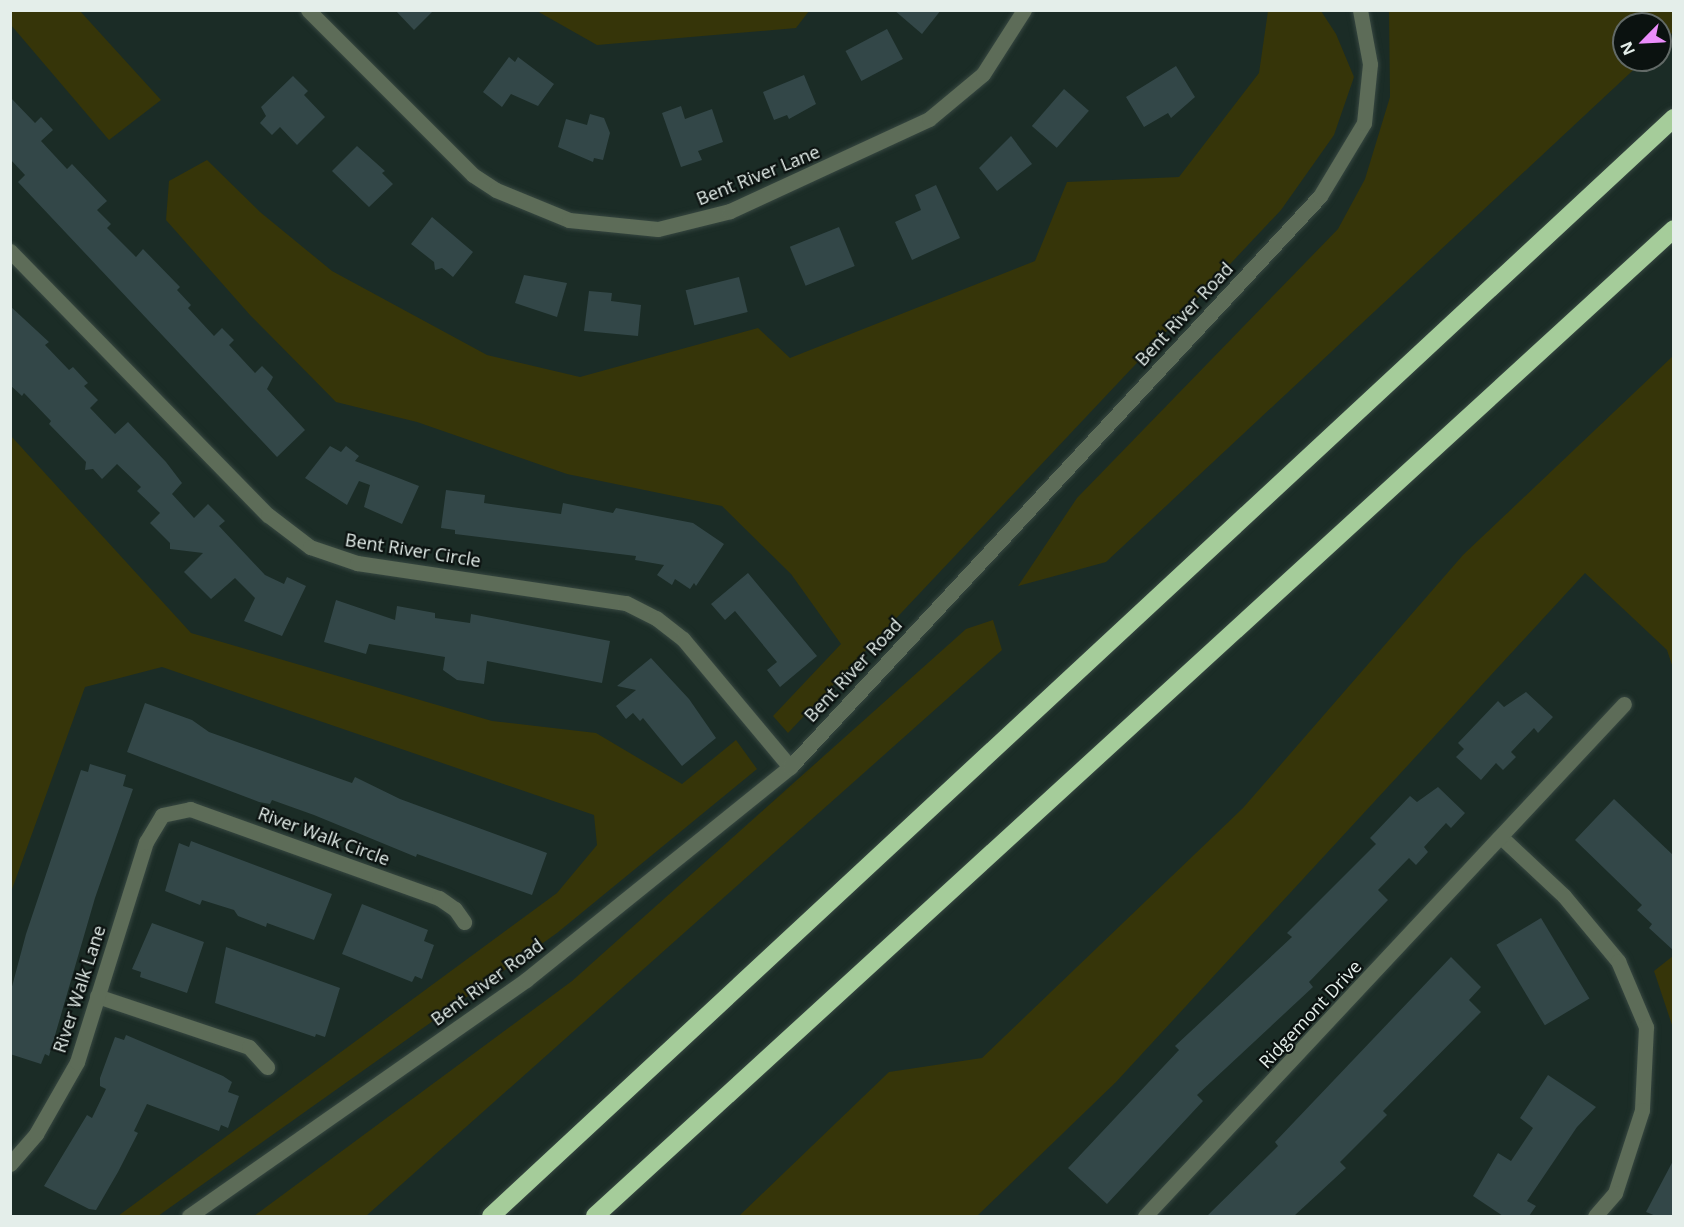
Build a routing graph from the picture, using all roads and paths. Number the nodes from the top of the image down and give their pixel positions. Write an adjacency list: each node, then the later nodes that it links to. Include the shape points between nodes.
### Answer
1 (308, 10): 2 (street, Bent River Lane, via 473,175 496,190 569,220 658,229 730,211 929,119 983,74)
2 (1024, 10)
3 (1360, 10): 8 (street, Bent River Road, via 1370,64 1364,123 1320,196)
4 (1674, 118): 16 (highway)
5 (1674, 229): 17 (highway)
6 (10, 251): 8 (street, Bent River Circle, via 268,515 310,548 357,563 627,603 656,618 683,639)
7 (1624, 704): 10 (street, Ridgemont Drive)
8 (790, 767): 15 (street, Bent River Road, via 526,980)
9 (162, 814): 11 (street, River Walk Circle, via 190,809 439,898 455,909); 12 (street, River Walk Lane, via 146,843)
10 (1502, 837): 18 (street, Ridgemont Drive); 19 (street, via 1564,896 1617,961 1646,1027 1642,1110 1616,1193)
11 (464, 922)
12 (97, 996): 13 (street, via 249,1047); 14 (street, River Walk Lane, via 77,1062 36,1134)
13 (267, 1067)
14 (10, 1164)
15 (189, 1216)
16 (491, 1216)
17 (595, 1216)
18 (1146, 1216)
19 (1595, 1216)

